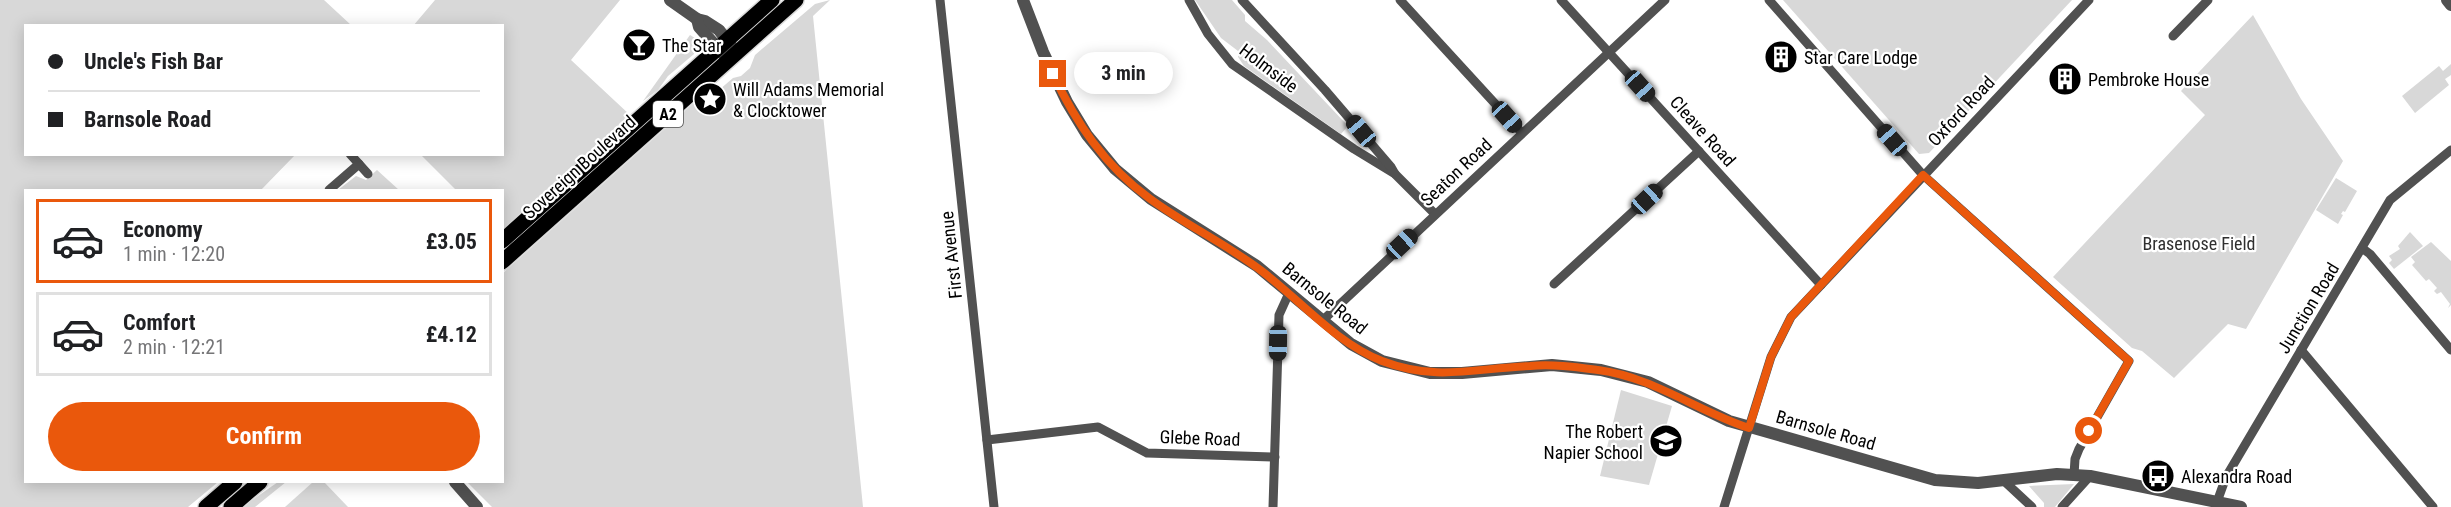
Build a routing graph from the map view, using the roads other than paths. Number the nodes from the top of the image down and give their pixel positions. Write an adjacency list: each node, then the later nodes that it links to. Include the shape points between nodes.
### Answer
1 (670, 0): 17 (street)
2 (772, 0): 17 (main road, A2)
3 (796, 0): 19 (main road, A2)
4 (940, 0): 42 (street, First Avenue)
5 (1023, 0): 37 (street, Barnsole Road, via 1067,102 1106,159 1148,197 1247,259)
6 (1189, 0): 22 (street, Holmside, via 1208,34 1233,64)
7 (1242, 0): 20 (street, Holmside)
8 (1400, 0): 21 (street)
9 (1561, 0): 18 (street, Cleave Road)
10 (1665, 0): 18 (street, Seaton Road)
11 (1769, 0): 29 (street)
12 (2089, 0): 29 (street, Oxford Road)
13 (2447, 0): 15 (street)
14 (2203, 2): 16 (street)
15 (2451, 4)
16 (2173, 36)
17 (722, 43): 19 (street); 32 (main road, Sovereign Boulevard / A2)
18 (1610, 53): 21 (street, Seaton Road); 24 (street, Cleave Road)
19 (733, 57): 34 (main road, Sovereign Boulevard / A2)
20 (1361, 131): 22 (street); 28 (street, Holmside)
21 (1522, 134): 31 (street, Seaton Road)
22 (1348, 145): 28 (street, Holmside)
23 (2451, 150): 33 (street, Junction Road, via 2392,199)
24 (1699, 151): 35 (street); 36 (street, Cleave Road)
25 (352, 156): 26 (street)
26 (359, 164): 27 (street); 30 (street)
27 (368, 174)
28 (1395, 174): 31 (street, Holmside)
29 (1923, 175): 36 (street, Oxford Road); 44 (street, via 2129,361 2079,448)
30 (330, 189)
31 (1435, 214): 38 (street, Seaton Road)
32 (504, 239)
33 (2362, 248): 39 (street, Junction Road); 40 (street)
34 (504, 260)
35 (1554, 284)
36 (1821, 285): 41 (street, Oxford Road, via 1791,317 1777,342)
37 (1289, 293): 38 (street, Barnsole Road); 43 (street, via 1279,315)
38 (1322, 321): 41 (street, Barnsole Road, via 1351,344 1382,361 1406,368 1444,374 1544,365 1601,370 1648,382 1713,415)
39 (2301, 350): 50 (street, Junction Road); 60 (street)
40 (2451, 350)
41 (1749, 428): 46 (street, Barnsole Road, via 1935,480); 56 (street, Oxford Road)
42 (987, 440): 43 (street, Glebe Road, via 1098,427 1147,453); 54 (street, First Avenue)
43 (1275, 457): 55 (street)
44 (2074, 475): 45 (street, Barnsole Road); 46 (street, Barnsole Road)
45 (2090, 476): 50 (street, Barnsole Road); 58 (street)
46 (2004, 481): 57 (street)
47 (234, 483): 51 (main road)
48 (259, 483): 52 (main road)
49 (456, 483): 53 (street)
50 (2213, 503): 59 (street, Barnsole Road)
51 (206, 507)
52 (231, 507)
53 (477, 507)
54 (994, 507)
55 (1273, 507)
56 (1724, 507)
57 (2032, 507)
58 (2062, 507)
59 (2241, 507)
60 (2433, 507)

